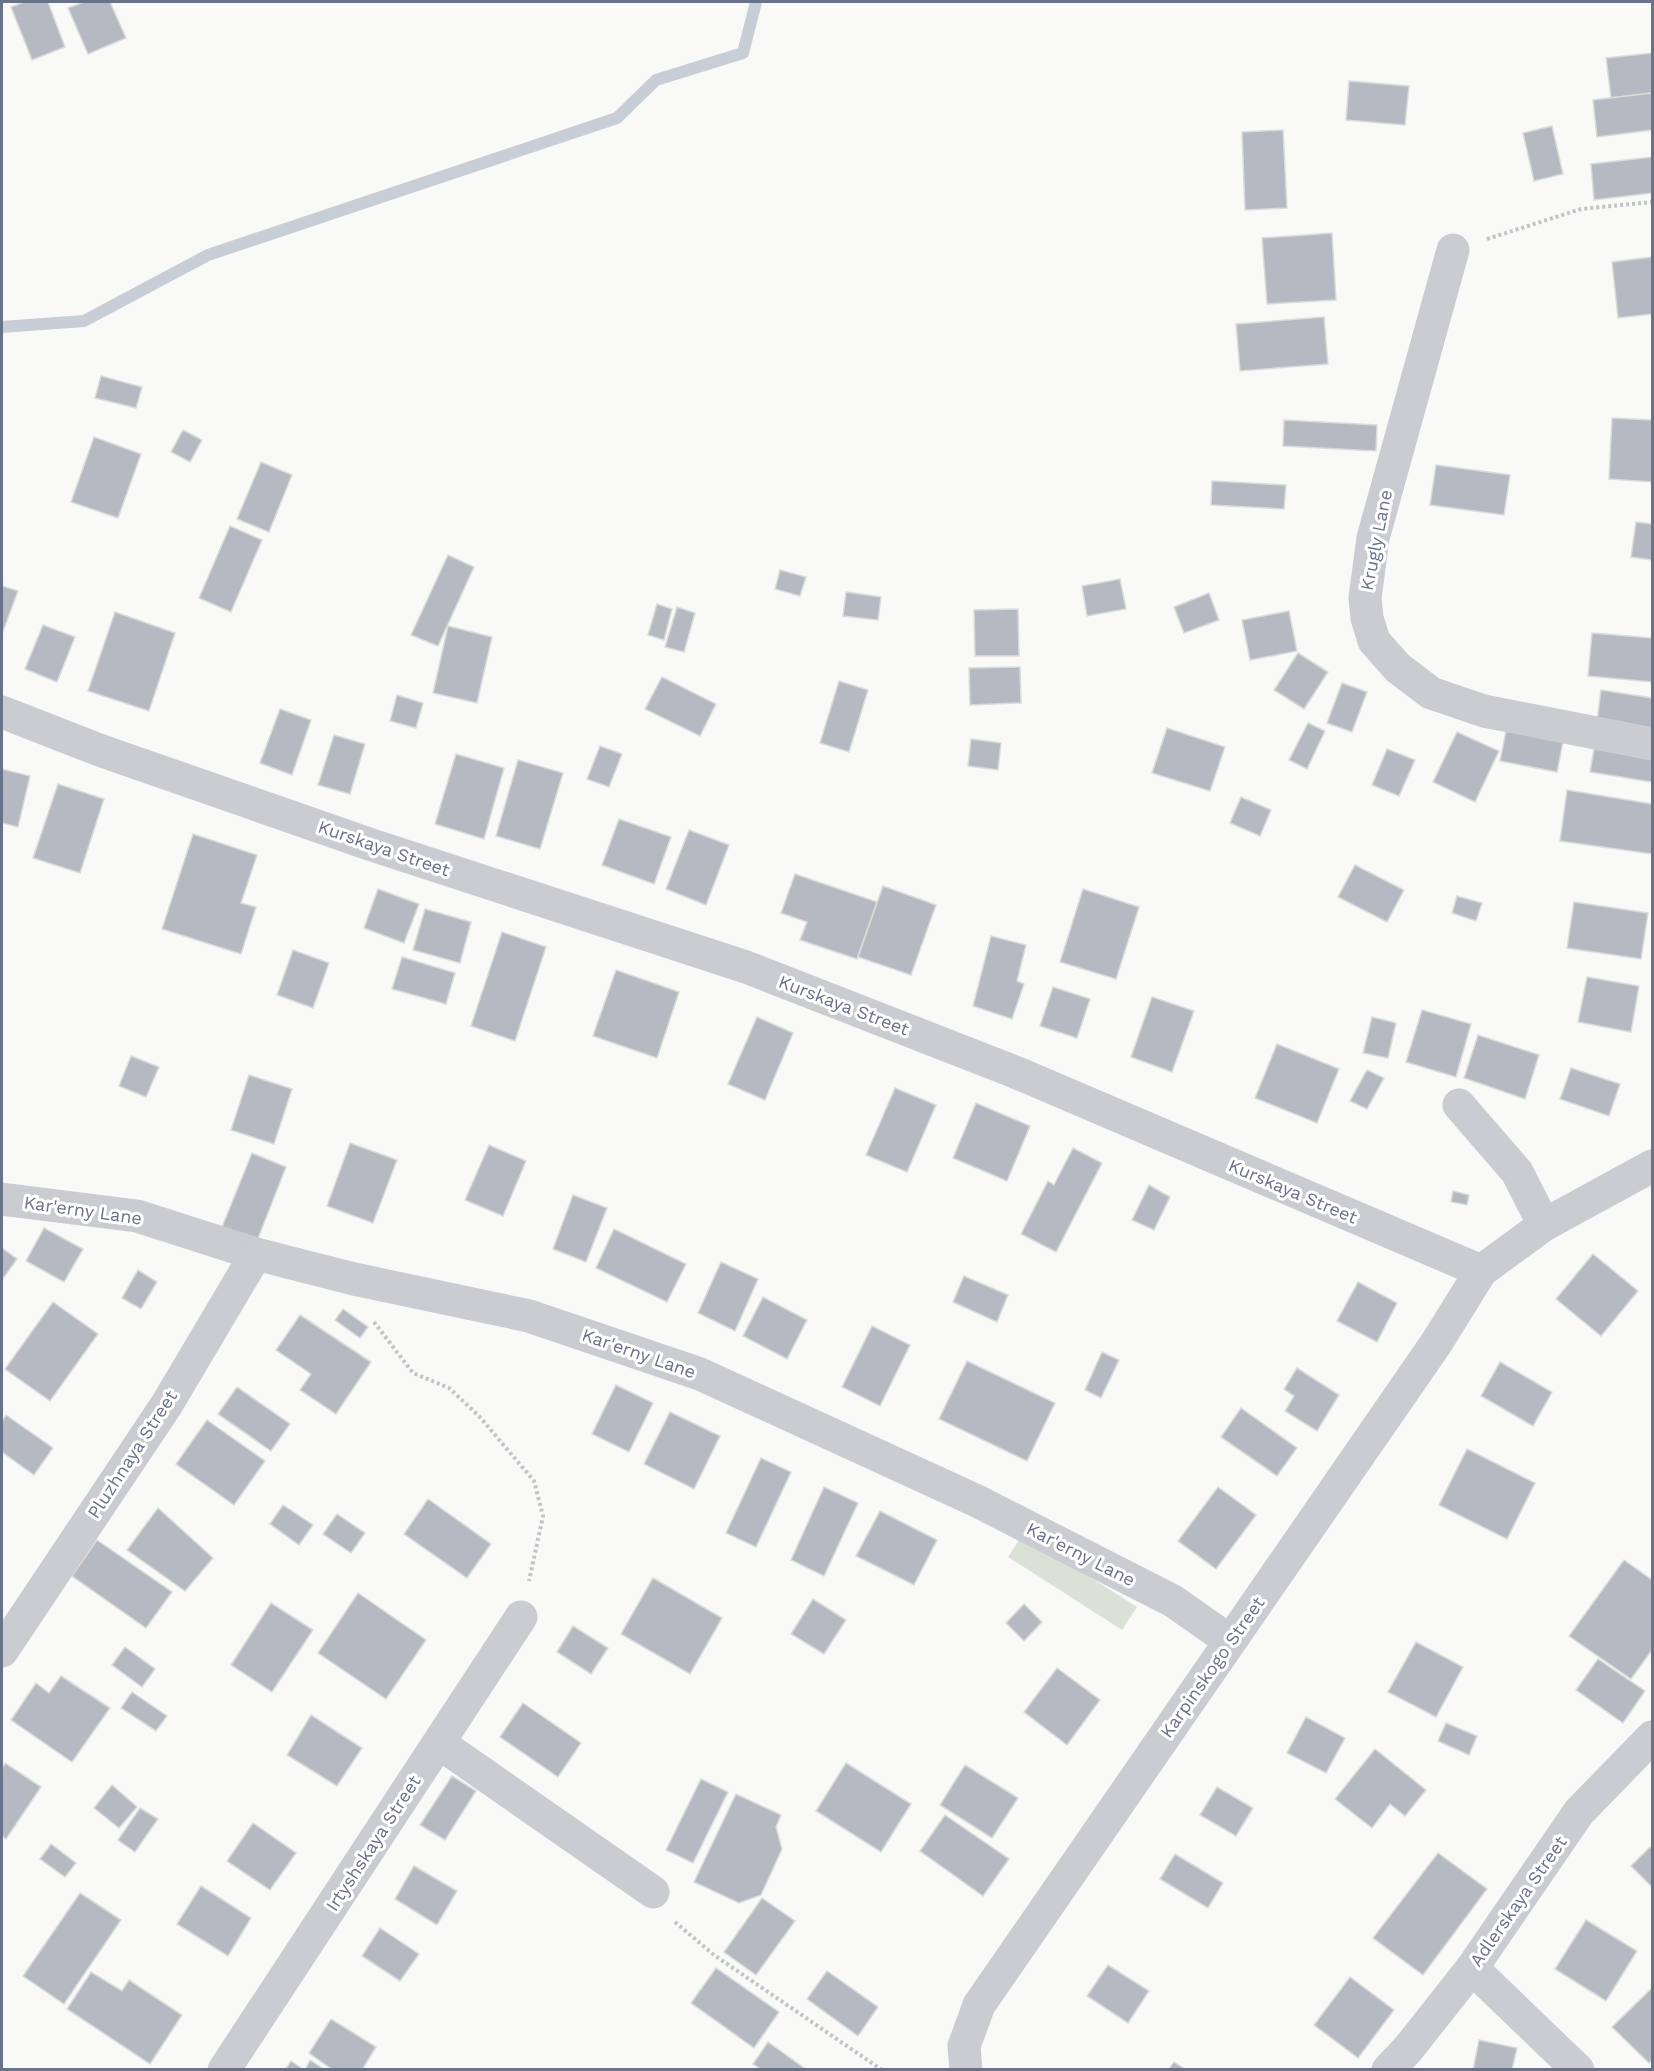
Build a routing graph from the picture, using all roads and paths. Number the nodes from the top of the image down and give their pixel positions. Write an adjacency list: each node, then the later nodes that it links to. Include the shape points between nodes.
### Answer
1 (1653, 202): 2 (path, via 1581,209)
2 (1453, 250): 4 (street, Krugly Lane, via 1373,538 1365,598 1366,618 1374,641 1398,668 1431,693 1484,711)
3 (2, 712): 10 (street, Kurskaya Street, via 372,845 746,967 1015,1072)
4 (1653, 744)
5 (1459, 1105): 8 (street, via 1517,1172)
6 (1653, 1166): 8 (street)
7 (2, 1199): 9 (street, Kar'erny Lane, via 137,1215)
8 (1544, 1225): 10 (street)
9 (256, 1254): 11 (street, Kar'erny Lane); 14 (street, Pluzhnaya Street, via 166,1404)
10 (1481, 1271): 13 (street, Karpinskogo Street, via 1437,1342)
11 (354, 1279): 12 (path, via 374,1322 413,1373 449,1388 534,1481 542,1528); 13 (street, Kar'erny Lane, via 529,1316 700,1374 977,1501 1173,1602)
12 (521, 1617): 16 (street, Irtyshskaya Street)
13 (1230, 1641): 21 (street, Karpinskogo Street, via 979,2005 964,2046)
14 (2, 1651)
15 (1653, 1737): 18 (street, Adlerskaya Street, via 1579,1812)
16 (439, 1743): 17 (street); 19 (street, Irtyshskaya Street)
17 (652, 1892): 20 (path, via 658,1908 714,1955)
18 (1472, 1968): 22 (street, Adlerskaya Street); 23 (street)
19 (224, 2070)
20 (882, 2070)
21 (966, 2070)
22 (1389, 2070)
23 (1578, 2070)

